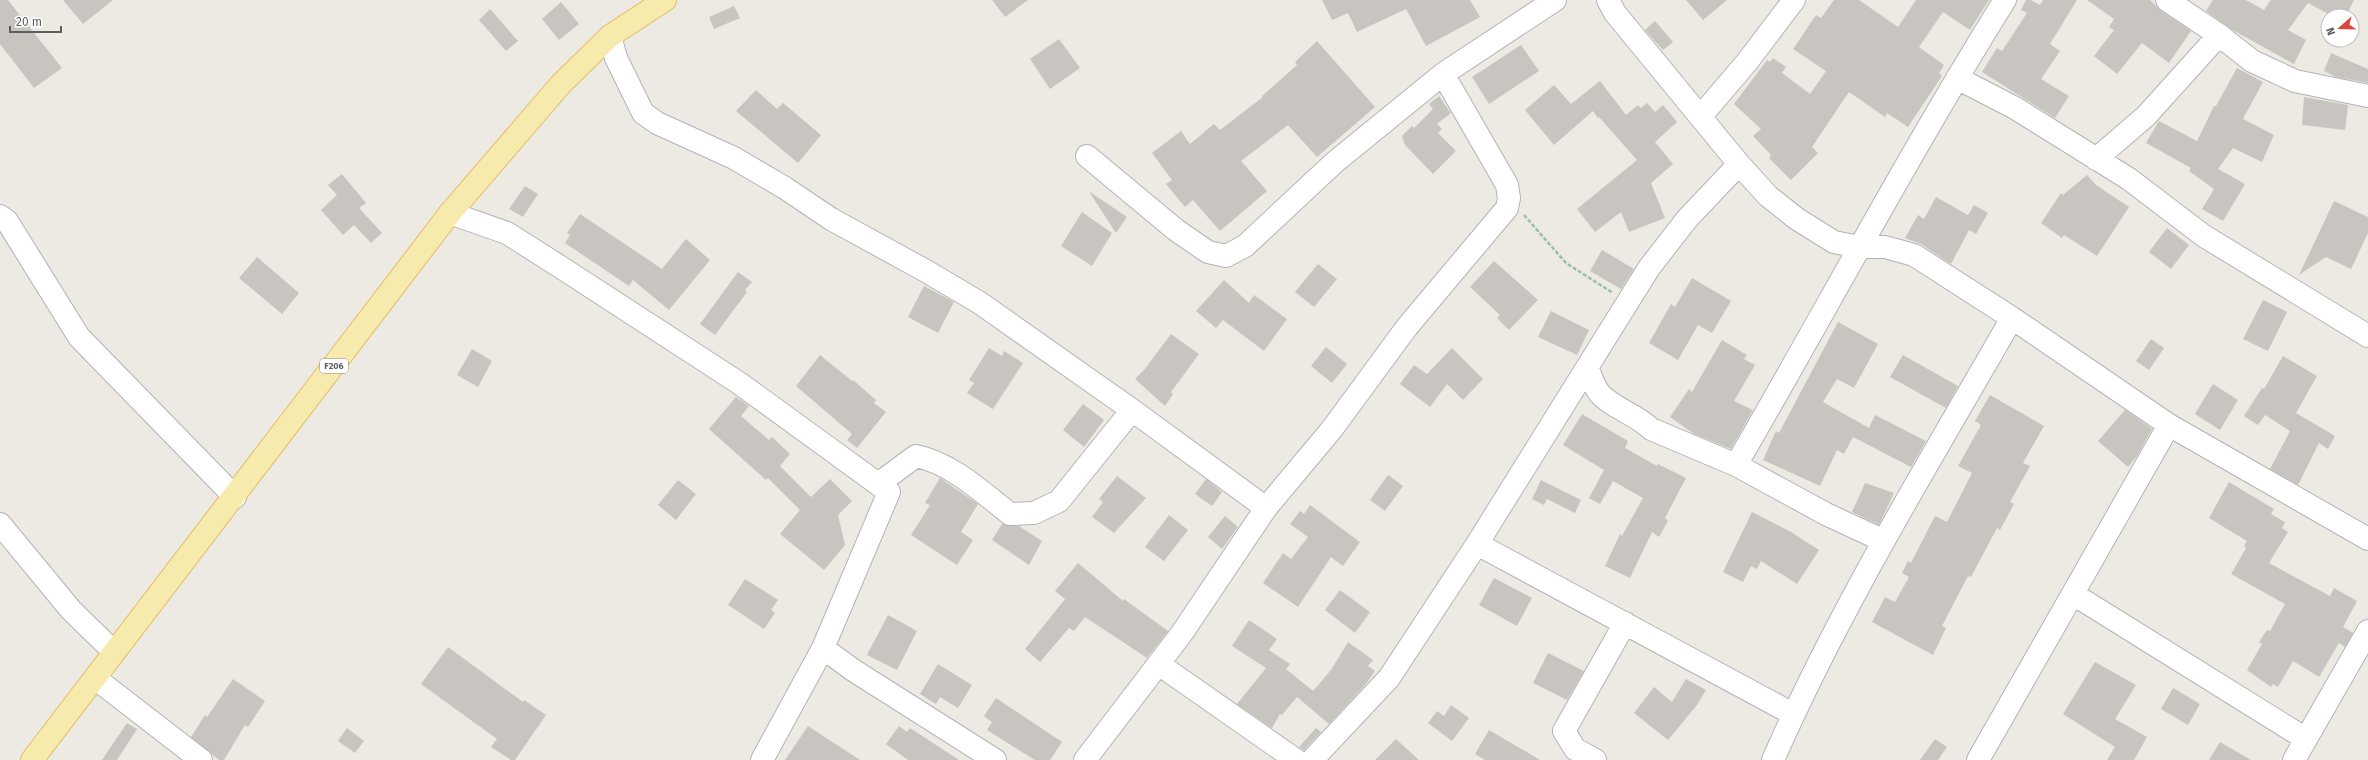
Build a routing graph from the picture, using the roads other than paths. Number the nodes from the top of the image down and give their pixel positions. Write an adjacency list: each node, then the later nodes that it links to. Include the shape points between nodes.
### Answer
1 (665, 0): 8 (main road, F206)
2 (1555, 0): 9 (street)
3 (1608, 0): 12 (street, via 1615,12)
4 (1794, 0): 12 (street, via 1747,62)
5 (2005, 0): 10 (street)
6 (2167, 0): 7 (street)
7 (2219, 35): 11 (street, via 2252,61 2295,81); 14 (street, via 2146,116)
8 (610, 36): 16 (main road, F206, via 561,84); 22 (street, via 616,58 644,113 657,123 734,158 831,219 980,303)
9 (1443, 74): 13 (street, via 1335,162 1245,246 1226,256 1208,252 1176,230); 27 (street, via 1507,185 1510,198 1507,208 1407,327 1332,429)
10 (1957, 78): 14 (street, via 2015,108); 18 (street)
11 (2368, 96)
12 (1701, 116): 15 (street)
13 (1087, 156)
14 (2096, 159): 20 (street, via 2129,180 2204,236)
15 (1739, 164): 18 (street, via 1768,196 1797,219 1834,242); 21 (street, via 1687,219 1649,268)
16 (450, 213): 25 (street, via 507,234 556,264 739,383); 26 (main road, F206)
17 (0, 216): 26 (street, via 7,221 79,337)
18 (1859, 247): 19 (street, via 1885,247 1914,255); 24 (street, via 1826,312)
19 (2012, 318): 23 (street); 30 (street)
20 (2368, 336)
21 (1588, 368): 24 (street, via 1600,393 1609,402 1643,421 1651,429); 31 (street)
22 (1132, 410): 25 (street, via 1059,501 1034,513 1010,514 977,488 932,459 916,456); 27 (street)
23 (2169, 425): 29 (street); 32 (street)
24 (1736, 465): 30 (street, via 1826,514)
25 (878, 484): 35 (street, via 889,492 886,503)
26 (235, 497): 36 (main road, F206)
27 (1266, 508): 37 (street)
28 (0, 524): 36 (street, via 71,610)
29 (2368, 539)
30 (1884, 541): 40 (street)
31 (1477, 544): 33 (street); 49 (street, via 1389,678)
32 (2073, 594): 41 (street); 42 (street)
33 (1625, 623): 40 (street); 50 (street, via 1564,731 1575,749)
34 (2368, 631): 38 (street)
35 (823, 648): 45 (street); 46 (street, via 853,670)
36 (114, 652): 39 (main road, F206)
37 (1160, 665): 47 (street); 48 (street)
38 (2360, 665): 41 (street)
39 (95, 678): 43 (main road, F206); 44 (street)
40 (1793, 714): 51 (street)
41 (2306, 739): 52 (street)
42 (1982, 759)
43 (32, 760)
44 (201, 760)
45 (762, 760)
46 (995, 760)
47 (1085, 760)
48 (1296, 760)
49 (1312, 760)
50 (1595, 760)
51 (1773, 760)
52 (2294, 760)

